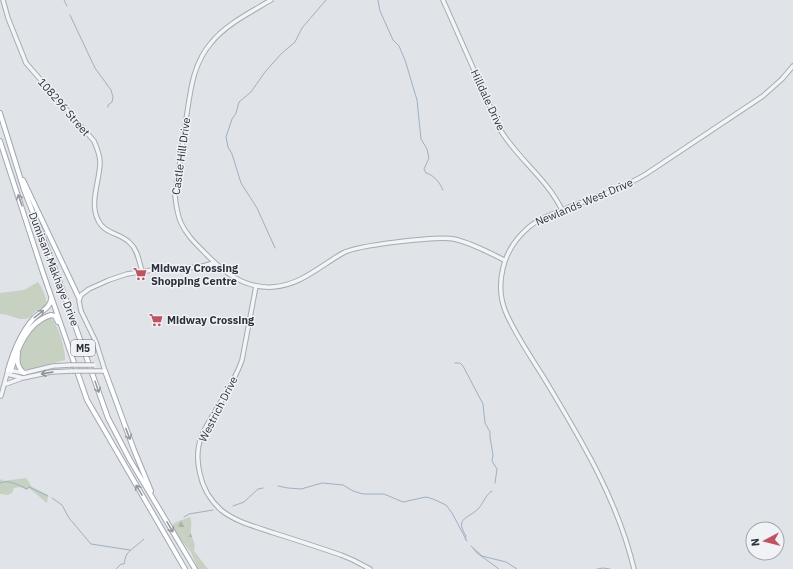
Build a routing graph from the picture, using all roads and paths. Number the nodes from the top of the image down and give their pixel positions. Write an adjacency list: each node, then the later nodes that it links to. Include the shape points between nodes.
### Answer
1 (3, 0): 11 (street, 108296 Street, via 26,63 94,141 100,162 94,207 98,221 103,228 132,244)
2 (271, 0): 10 (street, Castle Hill Drive, via 220,33 202,55 193,77 175,196 180,221 187,234)
3 (443, 0): 8 (street, Hilldale Drive, via 501,131 511,146 550,189)
4 (793, 66): 8 (street, Newlands West Drive, via 764,96 646,174)
5 (0, 113): 7 (main road, Dumisani Makhaye Drive / M5)
6 (0, 141): 13 (main road, Dumisani Makhaye Drive / M5, one-way to 6)
7 (14, 159): 14 (main road); 23 (main road, Dumisani Makhaye Drive / M5, one-way to 23, via 108,418)
8 (562, 210): 9 (street, Newlands West Drive, via 530,226 513,244)
9 (504, 260): 12 (street, Castle Hill Drive, via 471,244 453,239 416,241 350,250 295,282 272,287); 27 (street, Newlands West Drive, via 500,283 502,304 507,316 591,458 622,525)
10 (214, 263): 11 (street, via 199,267); 12 (street, Castle Hill Drive, via 234,278)
11 (142, 271): 14 (street, via 109,280 90,289)
12 (256, 286): 26 (street, Westrich Drive, via 242,360 227,394 202,436 198,468 202,483 214,503 237,520 341,555)
13 (50, 293): 16 (main road, Dumisani Makhaye Drive / M5); 19 (main road, one-way to 13, via 20,338 37,314 51,304)
14 (79, 298): 17 (street)
15 (19, 347): 16 (main road, via 33,327 48,315 53,315 57,319); 19 (main road); 20 (main road, via 18,365)
16 (72, 358): 24 (main road, Dumisani Makhaye Drive / M5, one-way to 16, via 91,409)
17 (103, 365): 18 (street); 20 (street, bridge, via 47,368)
18 (105, 371): 20 (street, one-way to 20, bridge, via 52,372); 23 (main road, one-way to 23)
19 (8, 372): 20 (street); 21 (street); 22 (street)
20 (23, 376): 21 (street)
21 (6, 384): 22 (street)
22 (0, 397)
23 (159, 510): 25 (main road, Dumisani Makhaye Drive / M5, one-way to 25)
24 (185, 569)
25 (195, 569)
26 (370, 569)
27 (634, 569)

